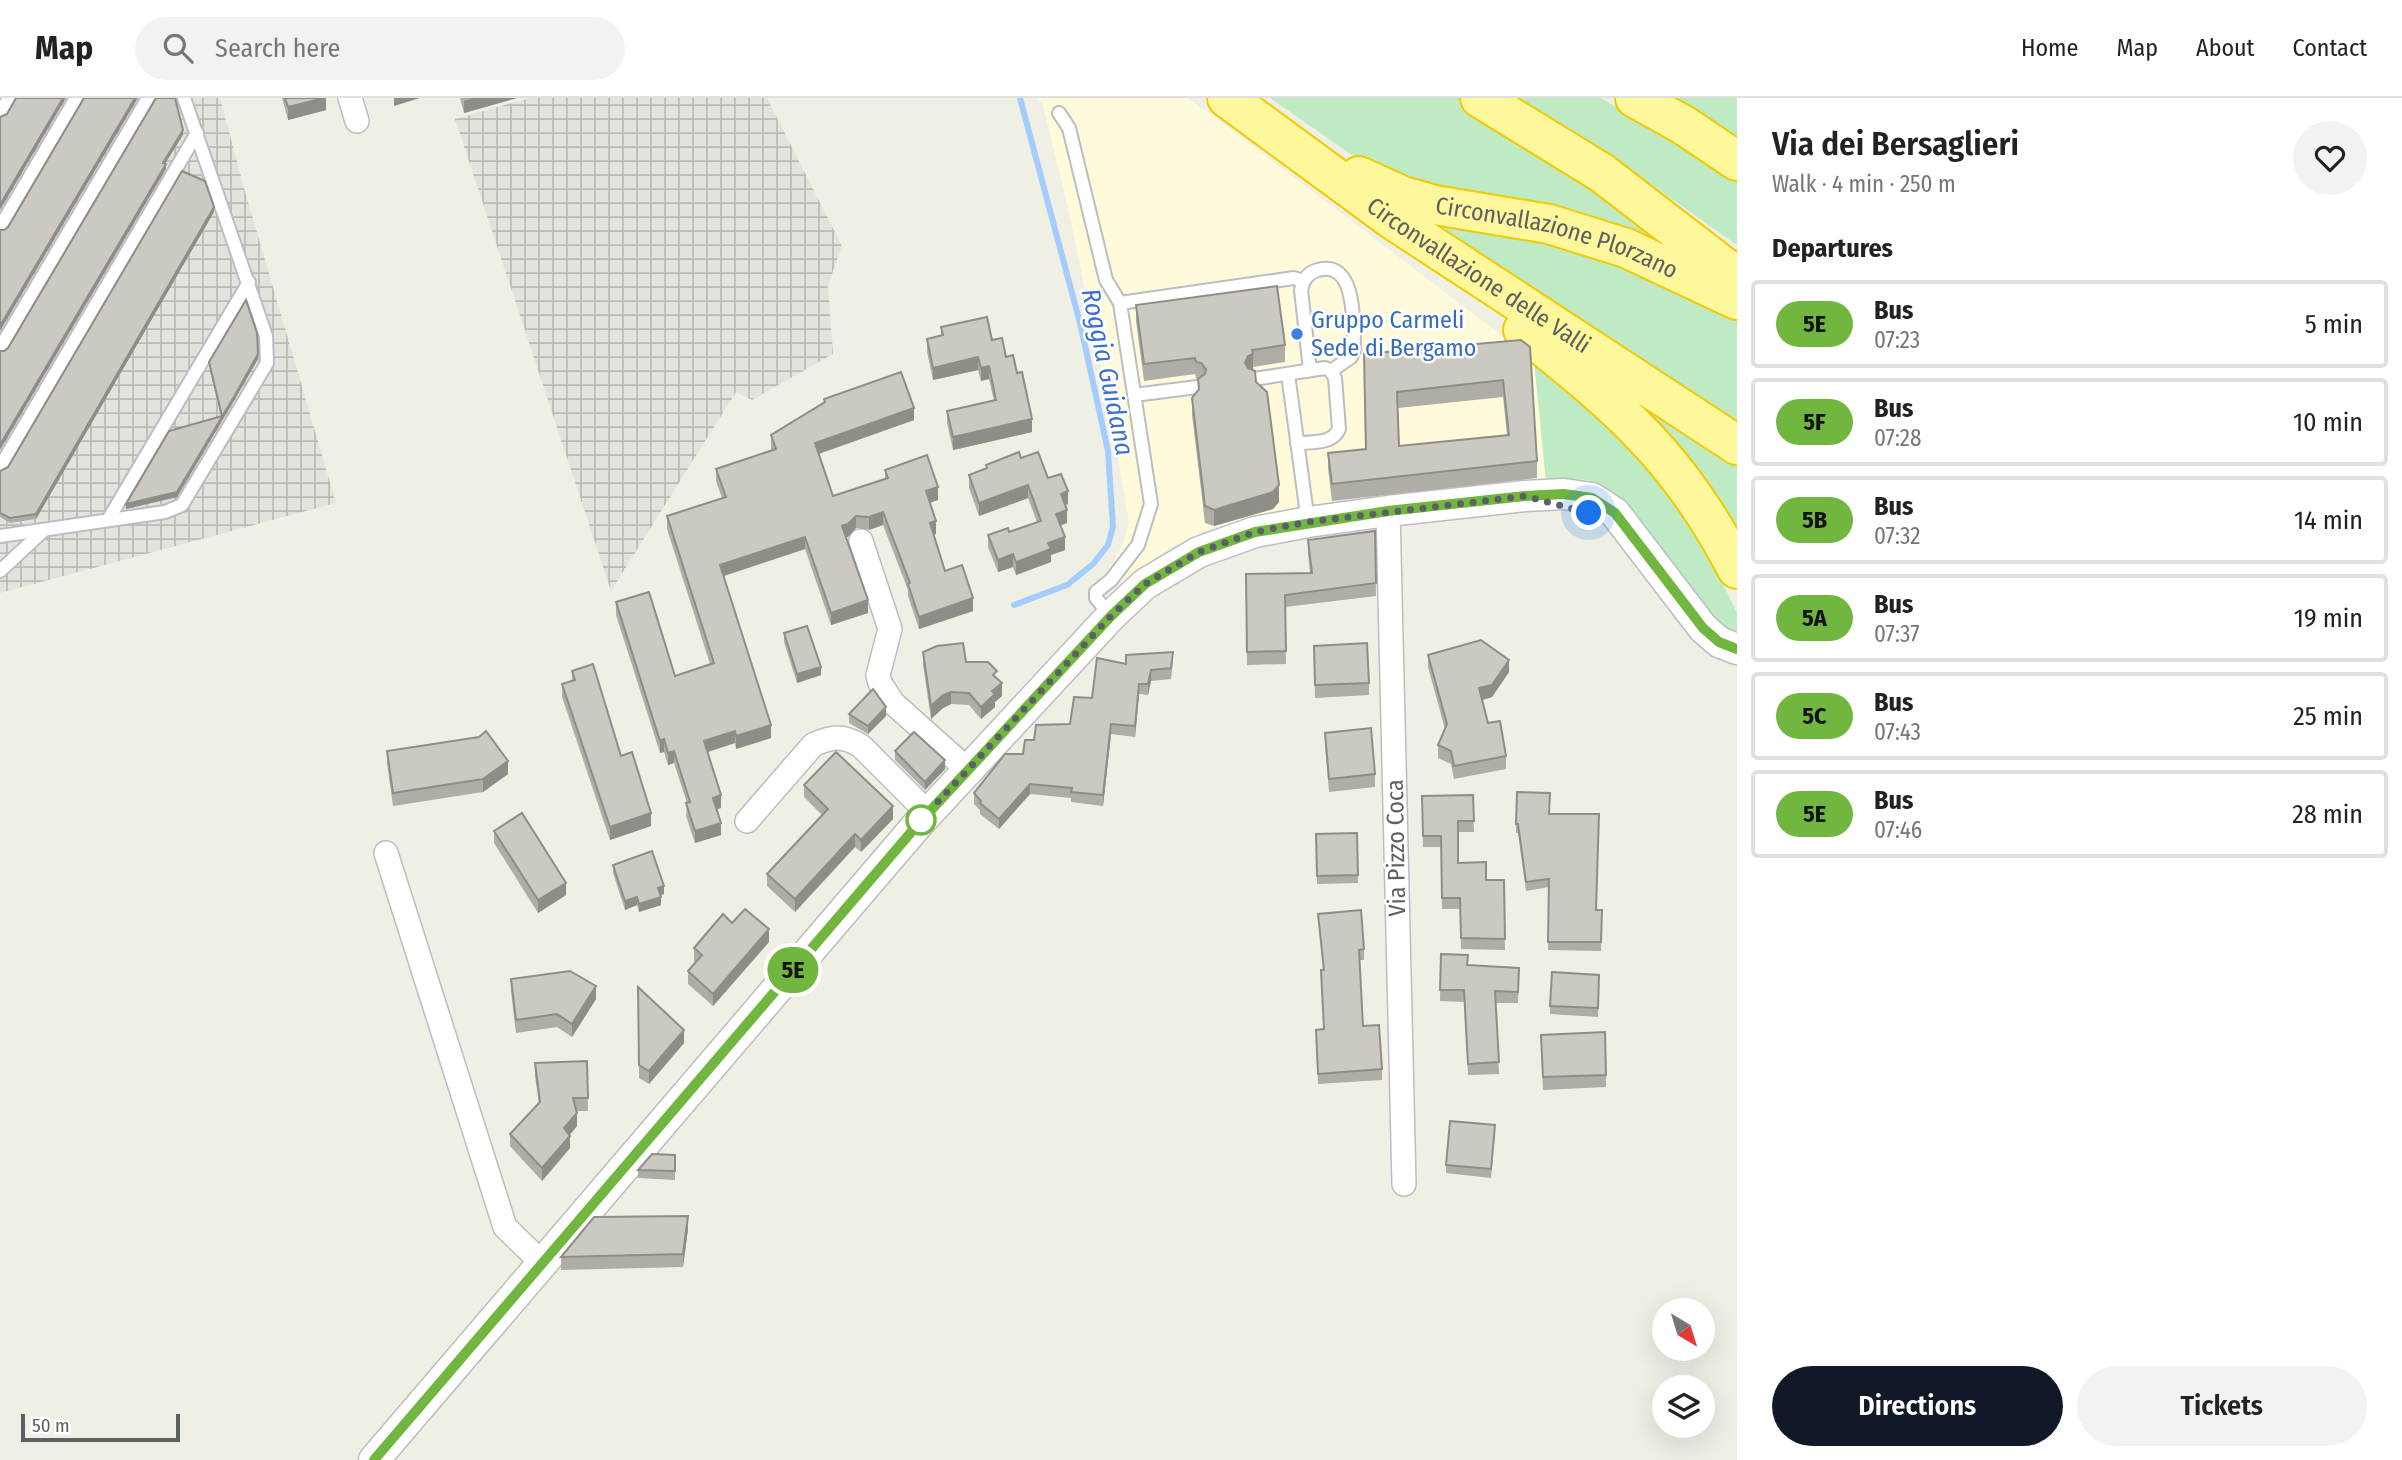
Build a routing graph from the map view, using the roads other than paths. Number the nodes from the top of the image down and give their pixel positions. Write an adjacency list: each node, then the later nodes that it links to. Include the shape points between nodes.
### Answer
1 (9, 98): 9 (lane)
2 (76, 98): 16 (lane)
3 (148, 98): 22 (lane)
4 (184, 98): 12 (lane)
5 (351, 98): 11 (street)
6 (1227, 98): 13 (highway, Circonvallazione delle Valli)
7 (1480, 98): 17 (highway, Circonvallazione Plorzano, via 1602,173)
8 (1635, 98): 14 (highway)
9 (0, 113)
10 (1059, 113): 21 (lane, via 1069,128 1106,280)
11 (357, 121)
12 (197, 133): 19 (lane); 31 (lane)
13 (1296, 147): 15 (highway, Circonvallazione delle Valli); 20 (highway, Circonvallazione Plorzano, via 1403,196 1549,224 1626,248)
14 (1737, 161)
15 (1393, 220): 30 (highway, Circonvallazione delle Valli); 39 (highway, via 1639,431 1697,503)
16 (0, 226)
17 (1737, 277)
18 (1303, 281): 21 (lane, via 1294,278); 23 (lane); 24 (lane, via 1318,270 1329,269 1346,281 1350,291 1354,350)
19 (249, 282): 34 (lane); 34 (lane, via 266,336 267,363 260,375 182,505)
20 (1737, 300)
21 (1119, 303): 28 (lane)
22 (0, 348)
23 (1310, 370): 24 (lane); 25 (lane)
24 (1331, 371): 29 (lane, via 1339,429 1331,439)
25 (1288, 374): 26 (lane); 29 (lane)
26 (1254, 379)
27 (1197, 387): 28 (lane)
28 (1134, 395): 41 (lane, via 1151,504 1138,545 1097,592 1096,598)
29 (1297, 443): 35 (lane)
30 (1737, 444)
31 (0, 467)
32 (1525, 496): 33 (street); 42 (street, via 1564,494 1592,498 1604,505 1615,513 1703,628 1719,642); 43 (street, via 1578,509 1598,520 1696,647)
33 (1388, 511): 35 (street); 48 (street, Via Pizzo Coca)
34 (108, 520): 36 (lane)
35 (1308, 522): 41 (street, via 1255,532 1199,552 1145,584)
36 (45, 530): 37 (lane); 40 (lane)
37 (0, 537)
38 (861, 541): 44 (street, via 890,629 878,675 880,684 893,703)
39 (1737, 569)
40 (0, 571)
41 (1111, 616): 44 (street)
42 (1737, 649)
43 (1737, 667)
44 (969, 771): 45 (street)
45 (928, 813): 46 (street, via 861,746 839,737 813,744); 49 (street)
46 (747, 821)
47 (386, 853): 49 (street, via 505,1227)
48 (1404, 1184)
49 (541, 1262): 50 (street)
50 (374, 1460)

